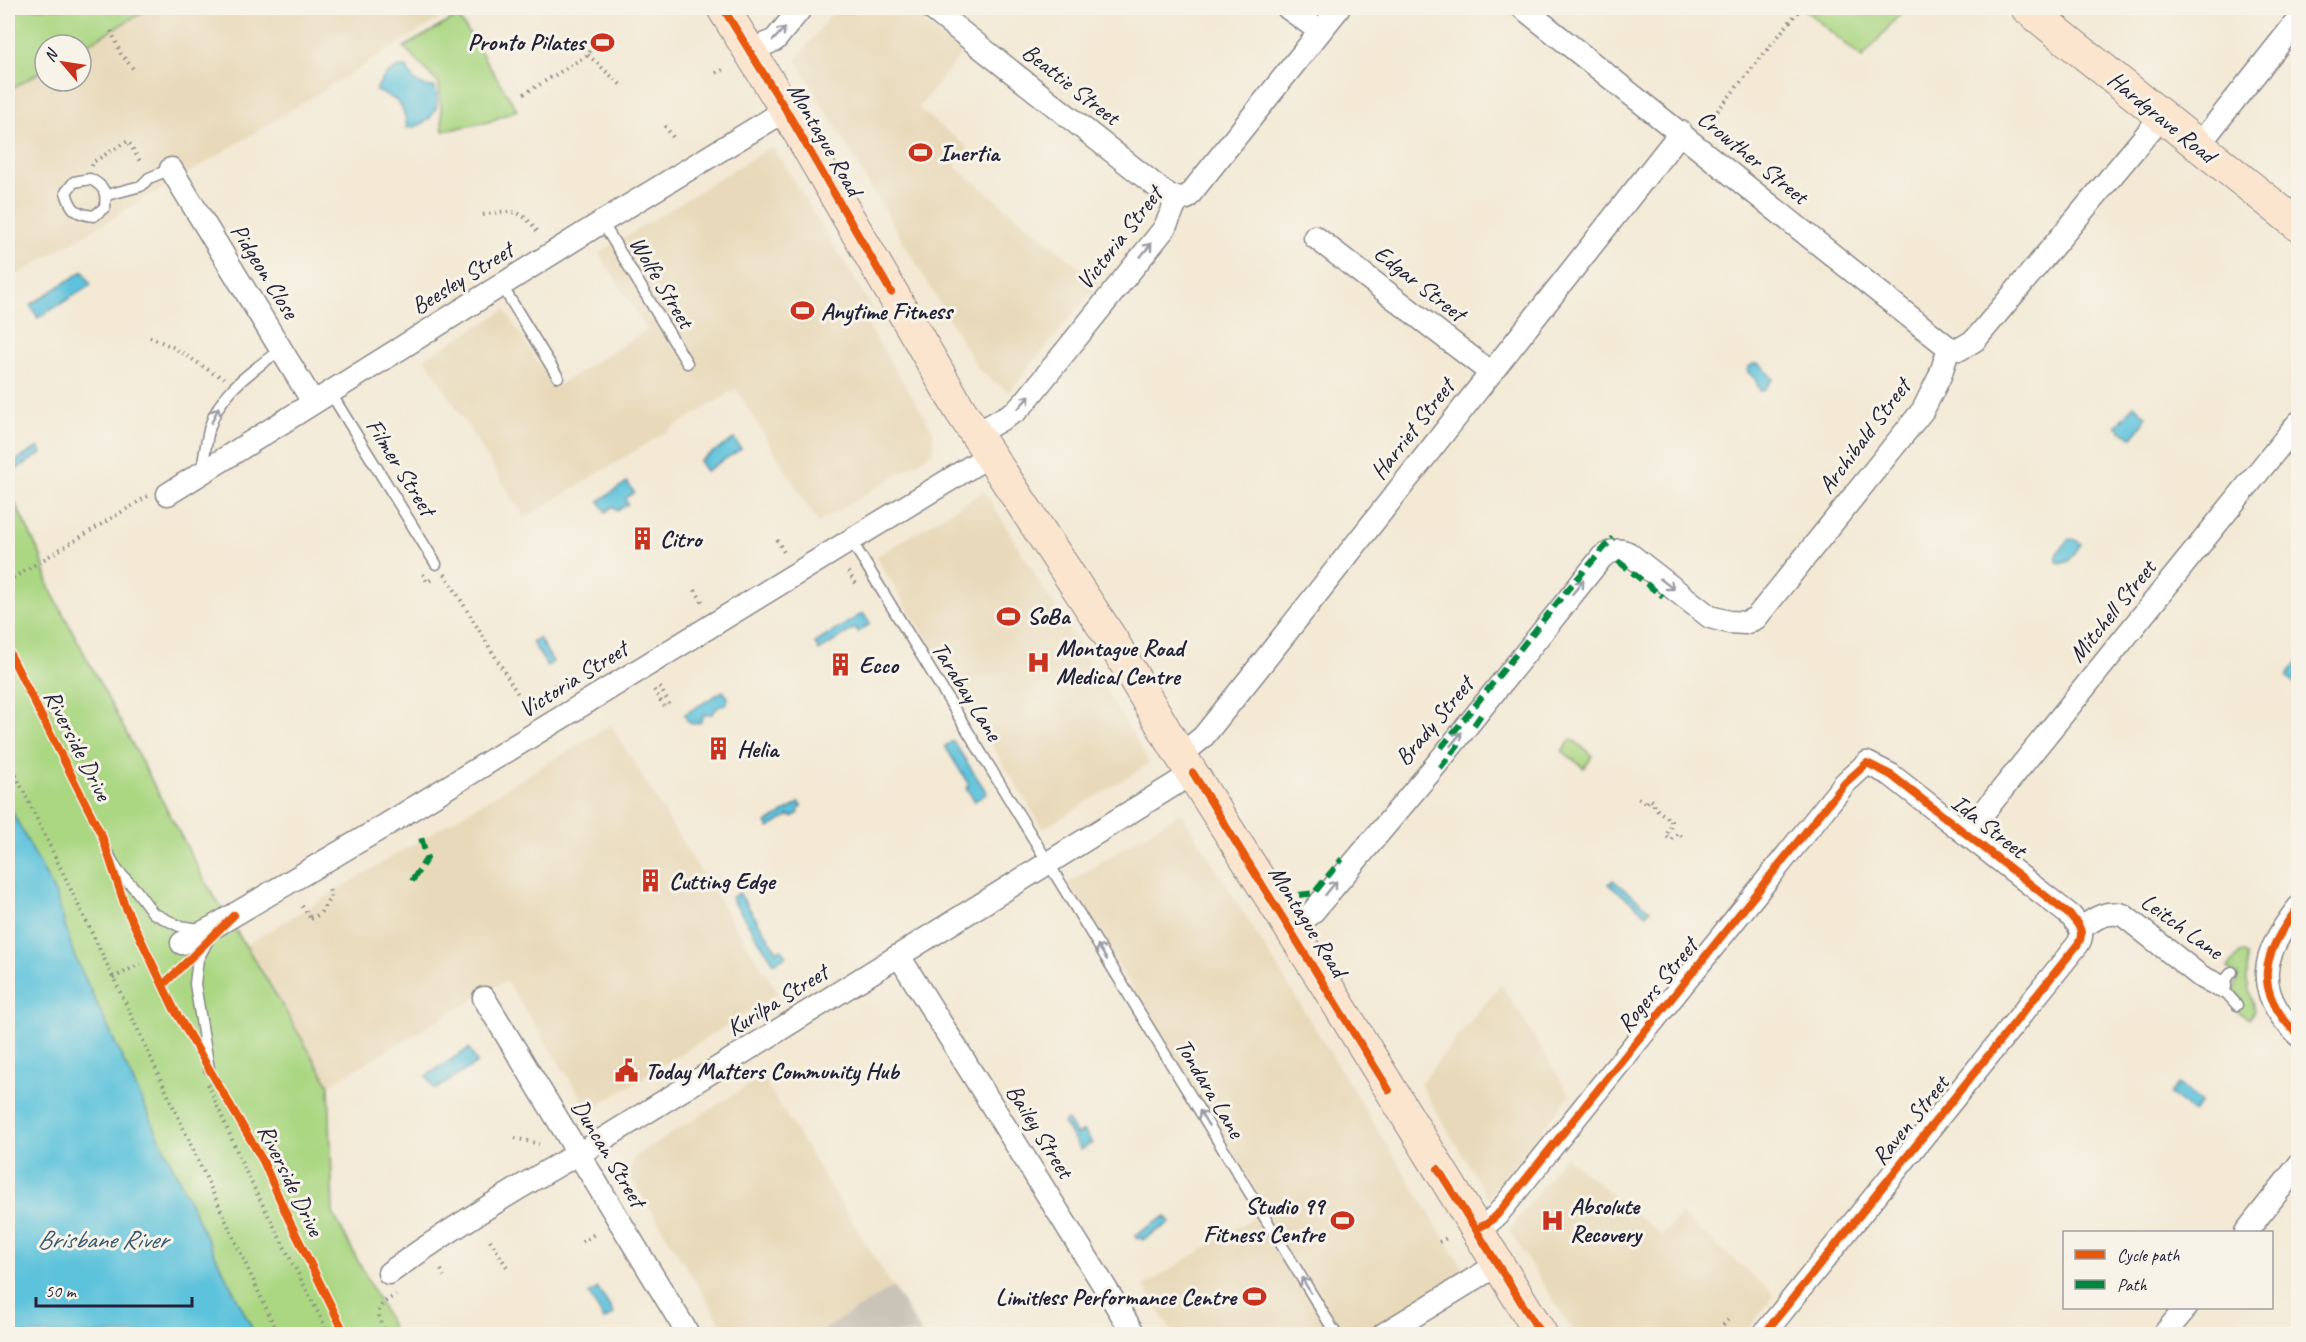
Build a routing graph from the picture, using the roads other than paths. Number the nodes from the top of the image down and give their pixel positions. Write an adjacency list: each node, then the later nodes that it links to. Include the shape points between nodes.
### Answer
1 (723, 8): 10 (street, Montague Road)
2 (801, 8): 10 (street, one-way to 2, via 775,40)
3 (931, 8): 17 (street, Beattie Street, via 1170,197)
4 (1288, 8): 9 (street)
5 (1339, 8): 9 (street, Victoria Street)
6 (1523, 8): 13 (street, Crowther Street)
7 (2027, 8): 12 (street, Hardgrave Road)
8 (2298, 20): 14 (street)
9 (1320, 31): 17 (street, Victoria Street, via 1187,198)
10 (749, 51): 11 (street, Montague Road)
11 (786, 110): 18 (street, Beesley Street); 29 (street, Montague Road)
12 (2161, 117): 14 (street, Hardgrave Road); 22 (street, via 1975,340 1960,349)
13 (1681, 132): 22 (street, Crowther Street); 25 (street, Harriet Street)
14 (2198, 146): 19 (street, Hardgrave Road)
15 (171, 169): 16 (lane, via 149,178 141,186); 23 (street, Pidgeon Close)
16 (107, 195)
17 (1178, 199): 29 (street, Victoria Street, one-way to 17, via 1024,403 1164,229)
18 (602, 222): 21 (street, Beesley Street); 24 (lane, Wolfe Street)
19 (2298, 225)
20 (1315, 237): 25 (street, Edgar Street)
21 (502, 286): 26 (lane); 27 (street, Beesley Street)
22 (1949, 348): 33 (street, Archibald Street, one-way to 22, via 1710,617 1745,623 1756,618 1923,410)
23 (281, 349): 27 (street, Pidgeon Close); 30 (lane, one-way to 23, via 210,428 221,402 238,382)
24 (687, 363)
25 (1490, 372): 36 (street, Harriet Street, via 1203,737)
26 (558, 377)
27 (321, 397): 30 (street, Beesley Street); 34 (lane, Filmer Street)
28 (2298, 423): 37 (street, Mitchell Street)
29 (983, 445): 32 (street, Victoria Street); 36 (street, Montague Road, via 1103,627)
30 (202, 472): 31 (street, Beesley Street)
31 (162, 493)
32 (851, 540): 39 (lane, Tarabay Lane); 41 (street, Victoria Street)
33 (1620, 550): 42 (street, Brady Street, one-way to 33, via 1311,914 1602,557)
34 (436, 564)
35 (1868, 763): 37 (street, Ida Street, via 1891,775); 54 (street, Rogers Street, via 1845,783 1497,1215)
36 (1187, 764): 39 (street, Kurilpa Street); 42 (street, Montague Road)
37 (1967, 833): 43 (street, Ida Street, via 2071,916)
38 (109, 855): 41 (lane, via 146,906 160,918 184,928)
39 (1048, 864): 45 (street, Kurilpa Street); 60 (lane, Tondara Lane, one-way to 39)
40 (2298, 908): 49 (street, via 2279,935 2266,969 2268,991)
41 (215, 926): 44 (street, Victoria Street); 50 (lane, via 198,959 195,984)
42 (1289, 928): 54 (street, Montague Road)
43 (2080, 929): 46 (street, Leitch Lane, via 2100,916 2123,915 2200,976); 63 (street, Raven Street, via 2078,944)
44 (182, 944)
45 (899, 956): 51 (street, Kurilpa Street); 59 (street, Bailey Street)
46 (2226, 979): 48 (lane)
47 (484, 998): 51 (street, Duncan Street)
48 (2237, 1005)
49 (2298, 1035)
50 (206, 1072)
51 (579, 1154): 56 (street, Kurilpa Street); 58 (street, Duncan Street)
52 (2298, 1166): 53 (street)
53 (2248, 1231)
54 (1462, 1233): 55 (street, Montague Road)
55 (1497, 1265): 61 (street); 62 (street, Montague Road)
56 (389, 1273)
57 (2185, 1309): 64 (street)
58 (688, 1335)
59 (1134, 1335)
60 (1336, 1335)
61 (1384, 1335)
62 (1541, 1335)
63 (1764, 1335)
64 (2164, 1335)

